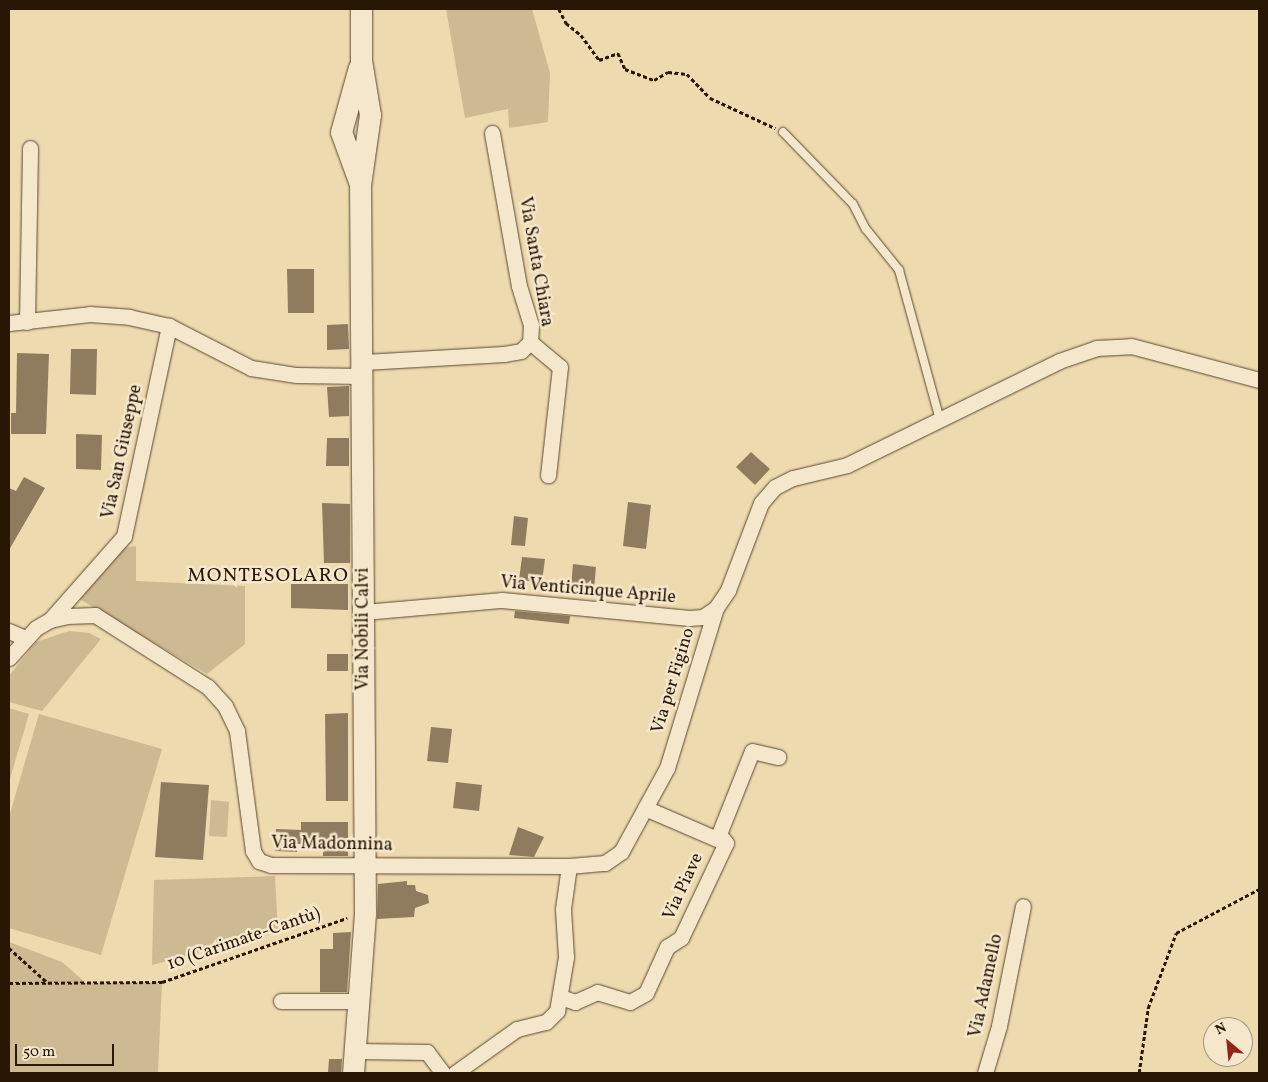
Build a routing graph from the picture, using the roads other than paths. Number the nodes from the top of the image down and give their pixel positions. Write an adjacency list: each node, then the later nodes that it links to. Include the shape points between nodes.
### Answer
1 (361, 9): 9 (main road, Via Nobili Calvi, via 361,60 370,115 360,185)
2 (783, 132): 11 (lane, via 853,204 866,229 899,270)
3 (492, 133): 8 (street, Via Santa Chiara, via 519,286 531,325)
4 (30, 148): 5 (street)
5 (27, 322): 6 (street); 7 (street, via 90,314 129,317)
6 (9, 323)
7 (169, 326): 9 (street, via 251,368 296,374); 15 (street, Via San Giuseppe, via 124,536)
8 (530, 342): 9 (street, via 521,350 504,354); 12 (street, Via Santa Chiara, via 560,367)
9 (363, 369): 14 (main road, Via Nobili Calvi)
10 (1259, 380): 11 (street, Via per Figino, via 1131,346 1096,348 1059,361)
11 (940, 420): 13 (street, Via per Figino, via 847,465 793,478 775,488 761,502 728,590)
12 (548, 475)
13 (716, 608): 14 (street, Via Venticinque Aprile, via 703,617 688,618 502,600); 20 (street, Via per Figino, via 667,768)
14 (364, 612): 22 (main road, Via Nobili Calvi)
15 (50, 620): 17 (street); 22 (street, Via Madonnina, via 95,615 208,686 225,706 236,731 253,851 259,861 271,865)
16 (9, 631): 17 (street)
17 (25, 638): 18 (street)
18 (9, 658)
19 (778, 757): 21 (street, Via Piave, via 752,751 719,834)
20 (645, 808): 21 (street, Via Piave); 23 (street, Via per Figino, via 621,852 605,863)
21 (726, 843): 27 (street, Via Piave, via 681,938 667,947 646,993 630,1002 597,992 575,1002)
22 (364, 865): 23 (street, Via Madonnina); 26 (main road, Via Nobili Calvi)
23 (569, 866): 27 (street, via 563,909 566,957)
24 (1023, 906): 32 (street, Via Adamello, via 999,1026)
25 (281, 1001): 26 (street)
26 (360, 1001): 28 (main road, Via Nobili Calvi)
27 (558, 1004): 31 (street, via 546,1022 517,1029)
28 (357, 1051): 29 (main road, Via Nobili Calvi); 30 (street, via 427,1052)
29 (353, 1073)
30 (443, 1073)
31 (455, 1073)
32 (985, 1073)

